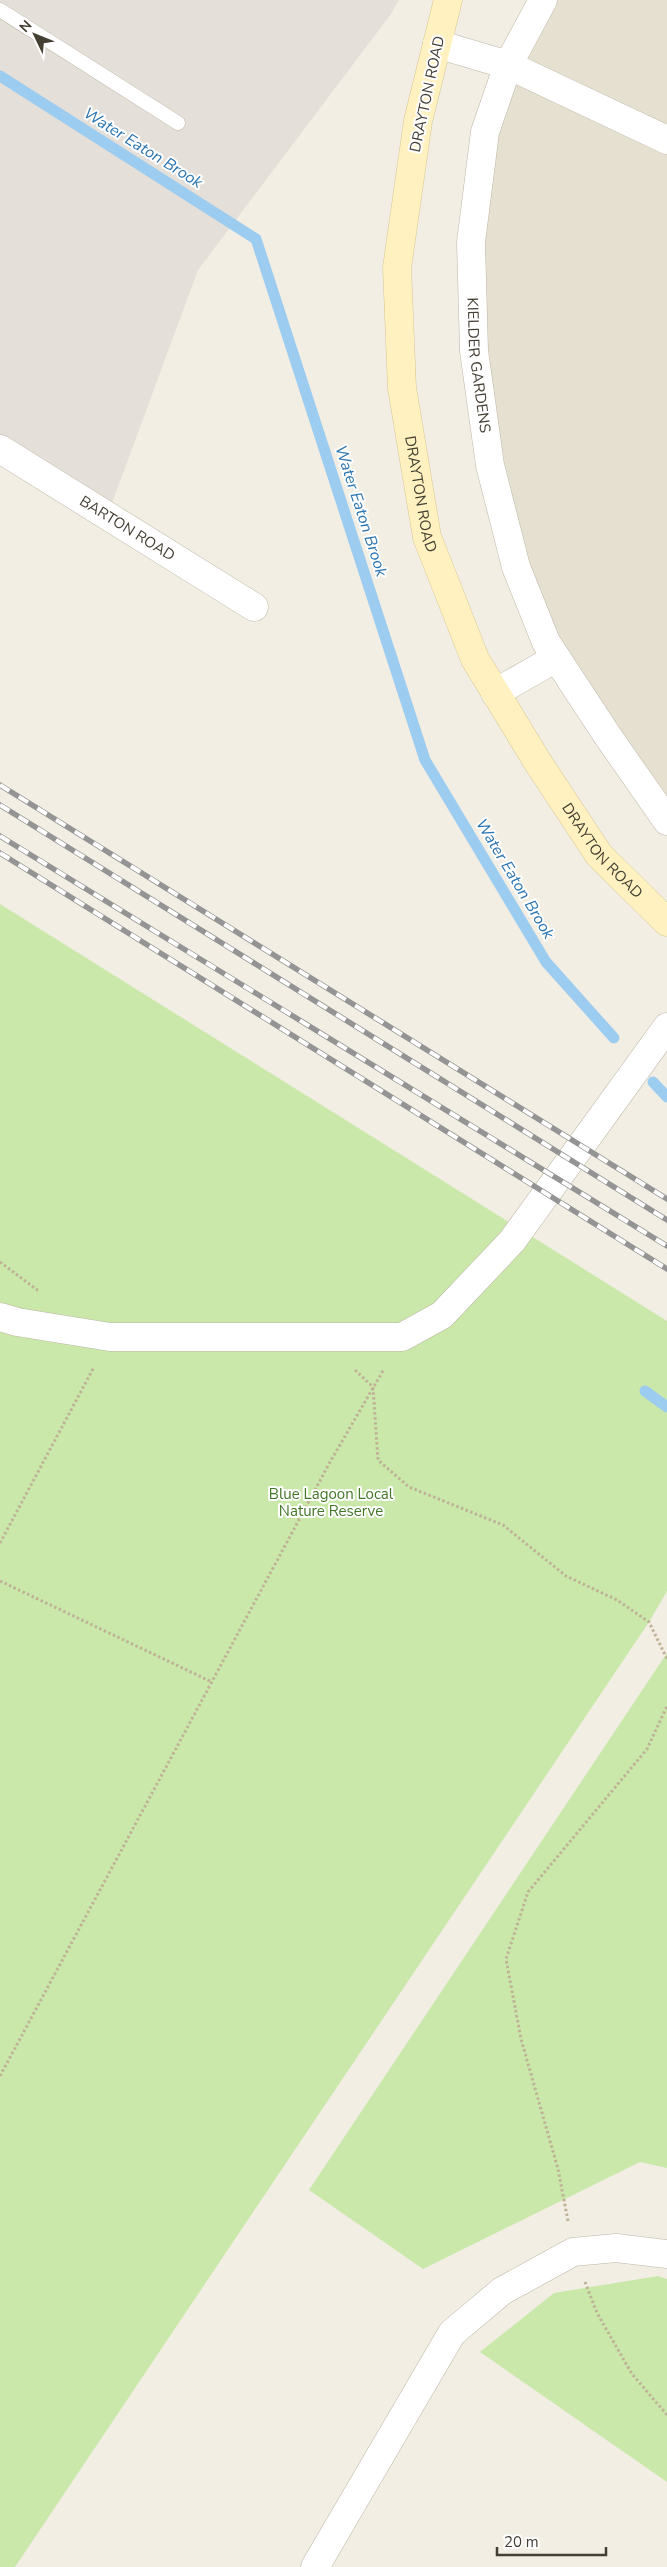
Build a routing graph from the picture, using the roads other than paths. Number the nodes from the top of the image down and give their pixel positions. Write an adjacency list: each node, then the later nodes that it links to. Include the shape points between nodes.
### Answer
1 (448, 0): 4 (street, DRAYTON ROAD)
2 (543, 0): 5 (street, KIELDER GARDENS)
3 (0, 10): 6 (lane)
4 (437, 44): 5 (street); 11 (street, DRAYTON ROAD, via 418,121 398,268 402,388 428,537 474,659)
5 (508, 65): 7 (street); 10 (street, KIELDER GARDENS, via 485,132 471,242 474,350 490,465 516,567 546,642)
6 (178, 123)
7 (667, 140)
8 (0, 449): 9 (street, BARTON ROAD)
9 (254, 607)
10 (556, 658): 11 (street); 12 (street, KIELDER GARDENS)
11 (495, 693): 13 (street, DRAYTON ROAD, via 599,855)
12 (667, 820)
13 (667, 922)
14 (667, 1027): 15 (street, via 512,1241 442,1315 402,1337 110,1337)
15 (0, 1317)
16 (667, 2254): 17 (street, via 616,2248 573,2252 502,2291 452,2333)
17 (315, 2567)

